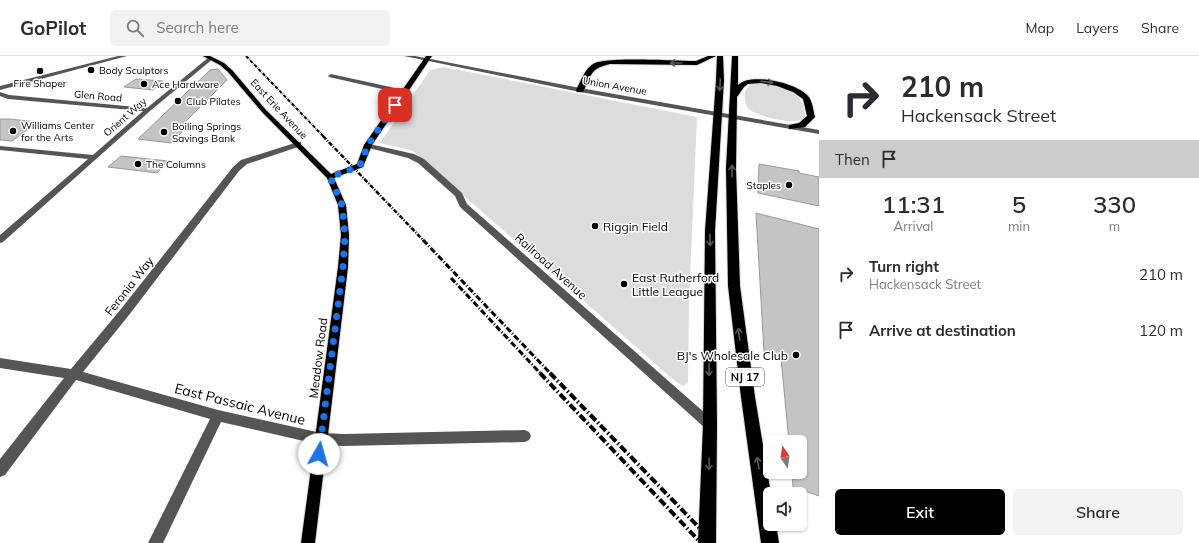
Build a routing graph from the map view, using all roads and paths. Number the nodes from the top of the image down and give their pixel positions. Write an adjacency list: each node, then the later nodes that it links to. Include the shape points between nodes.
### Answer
1 (124, 56): 9 (street)
2 (407, 56): 7 (street, Union Avenue)
3 (714, 56): 10 (highway, one-way to 10, via 697,63 610,62 596,66 587,74)
4 (720, 56): 15 (highway, NJ 17, one-way to 15)
5 (735, 56): 13 (highway, NJ 17)
6 (208, 57): 14 (street, Orient Way); 19 (main road, East Erie Avenue, via 230,71 264,111)
7 (428, 58): 10 (street, Union Avenue); 11 (main road)
8 (331, 76): 11 (street)
9 (0, 88)
10 (580, 90): 15 (street, Union Avenue)
11 (404, 92): 20 (main road)
12 (0, 94): 14 (street, Glen Road, via 8,97)
13 (735, 95): 16 (highway, NJ 17); 17 (highway, one-way to 17, via 742,84 748,81 777,84 796,92 806,98 811,117 802,124)
14 (148, 110): 22 (street, Orient Way)
15 (718, 114): 16 (street, Union Avenue); 28 (highway, NJ 17, one-way to 28, via 710,231)
16 (734, 117): 17 (street, Union Avenue); 35 (highway, NJ 17, one-way to 16, via 734,286 731,210)
17 (792, 127): 18 (street, Union Avenue)
18 (819, 132)
19 (298, 144): 23 (main road, East Erie Avenue); 26 (street, Feronia Way, via 244,162 236,169)
20 (368, 145): 23 (main road, via 360,165); 28 (street, Railroad Avenue, via 421,160 459,195 467,209)
21 (0, 148): 22 (street)
22 (95, 157): 24 (street, Orient Way)
23 (330, 177): 30 (main road, Meadow Road, via 342,205 345,235)
24 (0, 240)
25 (0, 363): 26 (street, East Passaic Avenue)
26 (74, 374): 27 (street, East Passaic Avenue); 31 (street, Feronia Way)
27 (218, 416): 30 (street, East Passaic Avenue); 32 (street)
28 (710, 425): 34 (highway, NJ 17, one-way to 34)
29 (525, 436): 30 (street, East Passaic Avenue)
30 (321, 439): 33 (main road, Meadow Road)
31 (0, 470)
32 (155, 543)
33 (308, 543)
34 (707, 543)
35 (770, 543)

